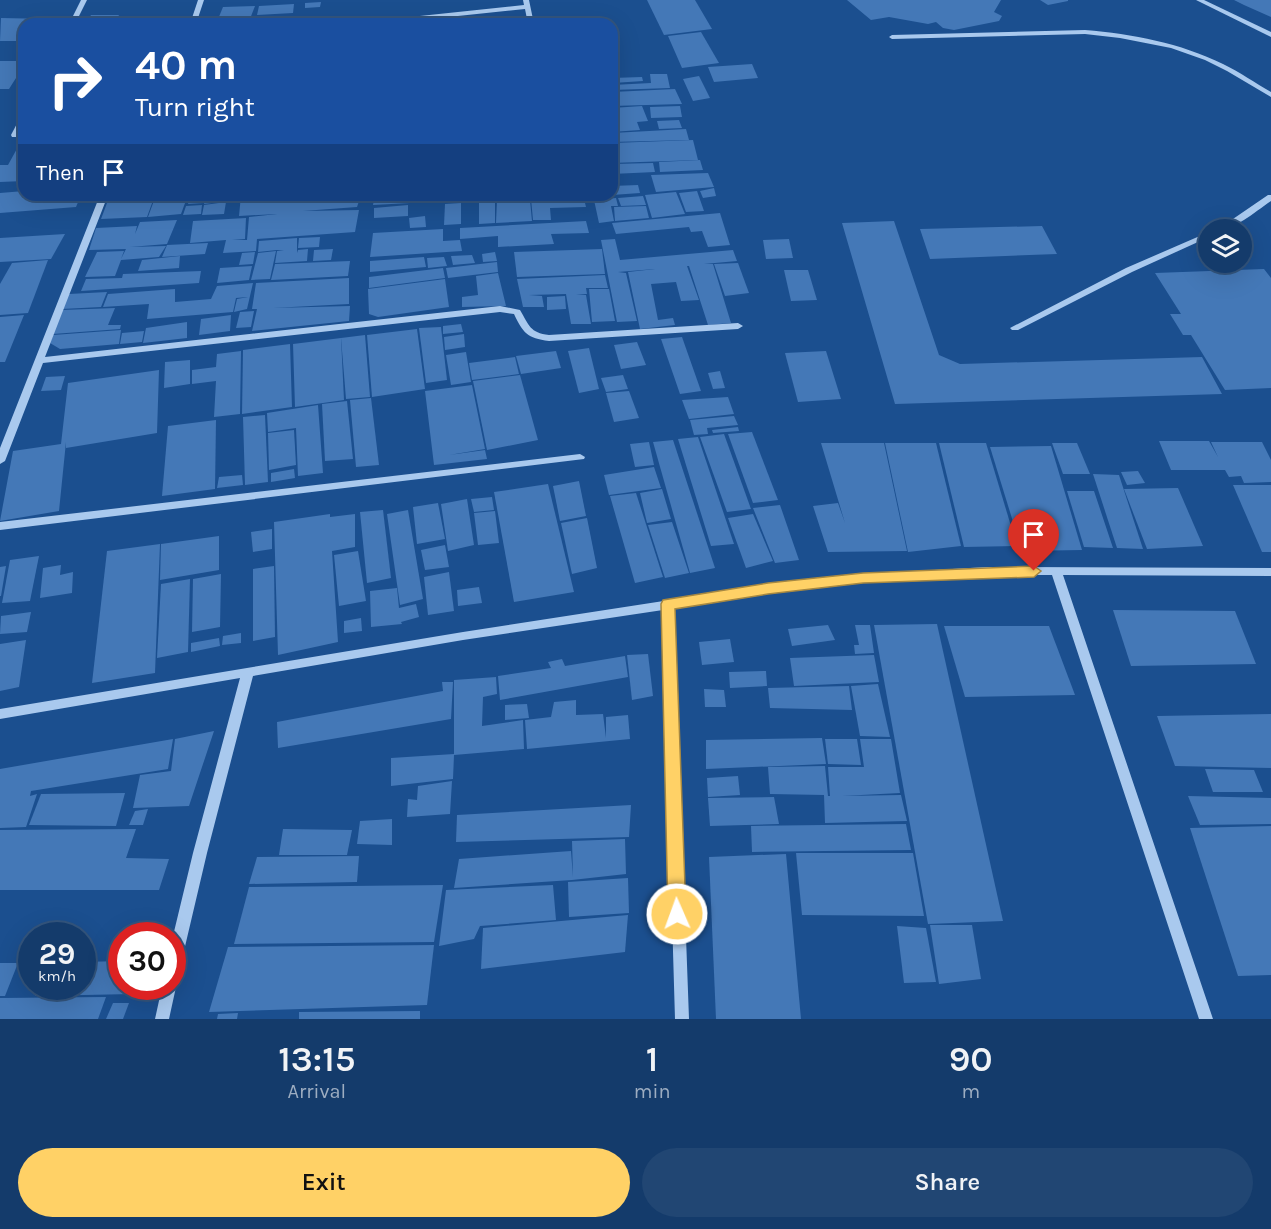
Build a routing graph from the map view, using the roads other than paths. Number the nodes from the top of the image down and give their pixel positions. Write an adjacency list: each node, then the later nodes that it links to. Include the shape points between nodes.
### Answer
1 (84, 0): 5 (street)
2 (201, 0): 6 (street)
3 (1199, 0): 8 (street)
4 (526, 4): 7 (street)
5 (75, 18)
6 (195, 18)
7 (412, 18)
8 (1271, 35)
9 (892, 38): 10 (street, via 1115,34 1156,42 1223,66)
10 (1271, 95)
11 (18, 129): 12 (street)
12 (15, 135)
13 (1271, 197): 15 (street)
14 (102, 201): 19 (street)
15 (1239, 219)
16 (1198, 239): 18 (street)
17 (738, 326): 19 (street, via 534,337 526,331 517,312 500,309)
18 (1015, 328)
19 (39, 361): 21 (street)
20 (580, 457): 22 (street)
21 (0, 461)
22 (0, 526)
23 (1056, 571): 24 (street); 25 (street, via 863,578); 32 (street)
24 (1271, 572)
25 (668, 604): 26 (street); 31 (street)
26 (248, 672): 27 (street); 28 (street)
27 (0, 714)
28 (184, 922)
29 (166, 1000): 30 (street)
30 (162, 1019)
31 (682, 1019)
32 (1206, 1019)

